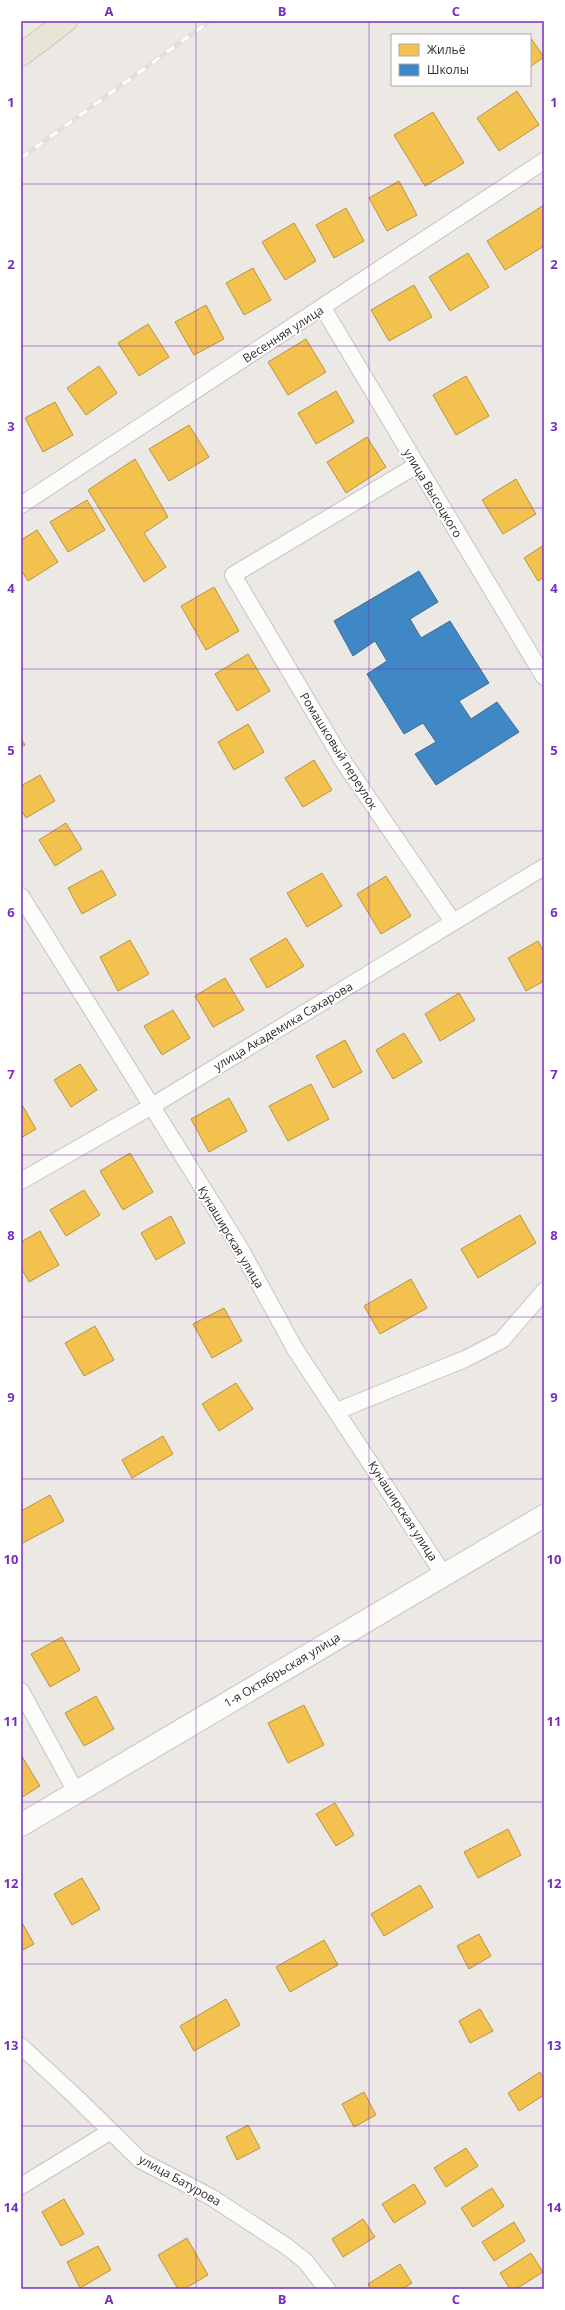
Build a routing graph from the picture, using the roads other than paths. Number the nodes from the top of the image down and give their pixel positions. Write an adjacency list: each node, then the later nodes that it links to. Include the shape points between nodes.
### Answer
1 (66, 21): 2 (main road)
2 (21, 55)
3 (544, 161): 4 (street, Весенняя улица)
4 (323, 308): 5 (street, улица Высоцкого); 6 (street, Весенняя улица)
5 (417, 465): 7 (street, улица Высоцкого); 10 (street, Ромашковый переулок, via 233,575 343,761)
6 (21, 505)
7 (544, 677)
8 (544, 867): 10 (street, улица Академика Сахарова)
9 (21, 896): 11 (street, Кунаширская улица)
10 (453, 922): 11 (street, улица Академика Сахарова)
11 (152, 1106): 12 (street, улица Академика Сахарова); 14 (street, Кунаширская улица, via 240,1248 295,1349)
12 (21, 1181)
13 (544, 1291): 14 (street, via 502,1340 465,1359)
14 (337, 1410): 16 (street, Кунаширская улица)
15 (544, 1516): 16 (street, 1-я Октябрьская улица)
16 (444, 1575): 18 (street, 1-я Октябрьская улица)
17 (21, 1691): 18 (street)
18 (76, 1792): 19 (street, 1-я Октябрьская улица)
19 (21, 1825)
20 (21, 2046): 21 (street, улица Батурова)
21 (111, 2131): 22 (street); 23 (street, улица Батурова, via 140,2160 211,2197 286,2246 305,2261)
22 (21, 2186)
23 (327, 2289)

